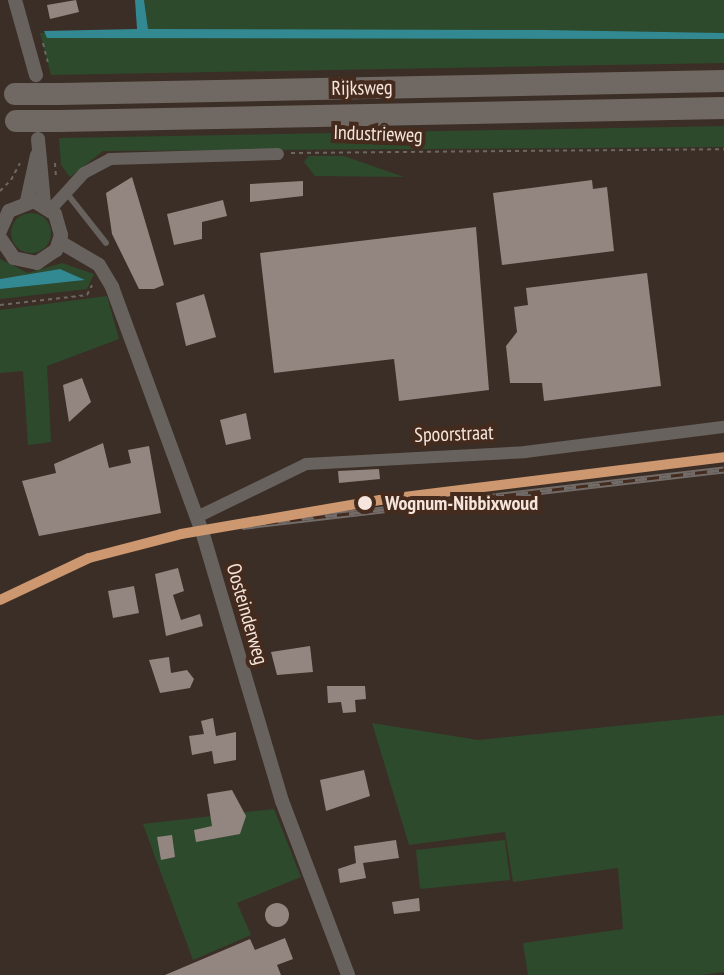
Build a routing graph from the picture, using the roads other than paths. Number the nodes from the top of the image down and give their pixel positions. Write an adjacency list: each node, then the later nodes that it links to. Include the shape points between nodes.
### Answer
1 (15, 0): 2 (street)
2 (36, 75)
3 (724, 81): 4 (highway, Rijksweg, bridge)
4 (8, 94)
5 (724, 108): 6 (highway, Rijksweg, bridge)
6 (8, 121)
7 (278, 154): 8 (street, via 110,159)
8 (65, 191): 10 (street); 14 (lane)
9 (27, 201): 10 (street); 10 (street, via 38,146); 11 (street, via 9,211)
10 (47, 207): 13 (street)
11 (0, 231)
12 (0, 238): 13 (street, via 14,258 29,263 51,256)
13 (60, 242): 16 (street, Oosteinderweg, via 105,272)
14 (106, 243)
15 (724, 427): 16 (street, Spoorstraat, via 525,452 306,464)
16 (197, 517): 17 (street, Oosteinderweg, via 282,801)
17 (348, 975)

